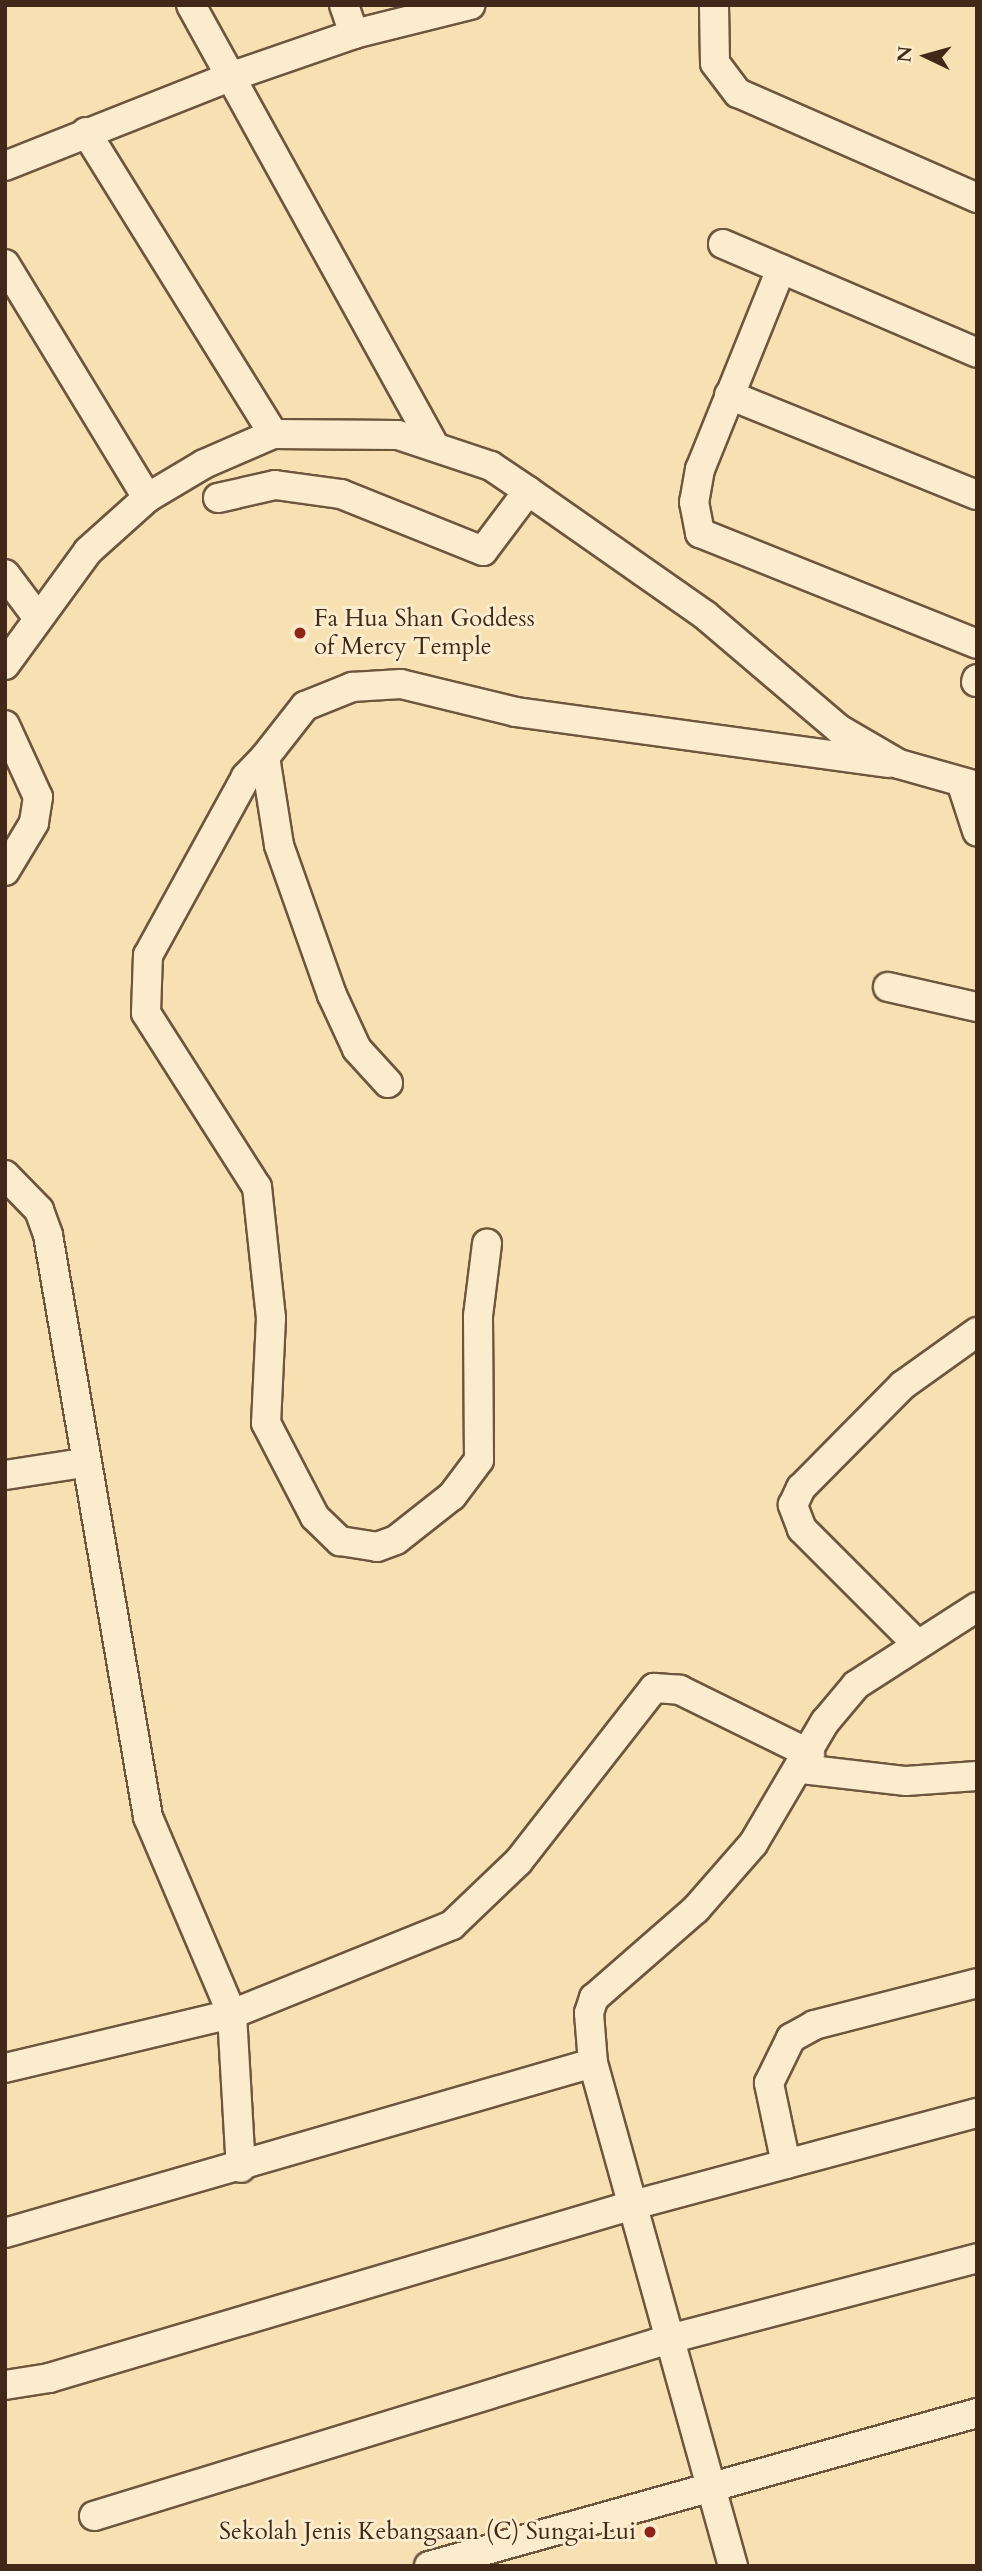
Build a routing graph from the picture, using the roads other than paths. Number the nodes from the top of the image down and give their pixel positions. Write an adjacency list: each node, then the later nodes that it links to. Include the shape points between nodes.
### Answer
1 (191, 5): 7 (street)
2 (344, 5): 6 (street)
3 (470, 5): 5 (street)
4 (714, 5): 10 (street, via 715,63 738,93)
5 (439, 7): 6 (street)
6 (354, 34): 7 (street)
7 (227, 78): 8 (street); 17 (street)
8 (86, 132): 9 (street); 16 (street)
9 (5, 166)
10 (977, 198)
11 (723, 244): 13 (street)
12 (5, 264): 20 (street)
13 (781, 268): 14 (street); 15 (street)
14 (977, 353)
15 (729, 395): 19 (street); 24 (street, via 701,469 694,502 700,533)
16 (273, 434): 17 (street, via 348,432); 20 (street)
17 (432, 442): 18 (street)
18 (528, 491): 21 (street, via 483,551 341,494 275,485); 28 (street, via 705,615 839,729)
19 (977, 495)
20 (147, 498): 23 (street, via 88,551)
21 (218, 498)
22 (5, 574): 23 (street)
23 (37, 618): 25 (street)
24 (977, 644)
25 (5, 665)
26 (5, 725): 31 (street, via 38,797 34,823)
27 (265, 757): 28 (street, via 305,706 352,687 401,684 516,712); 34 (street, via 279,845 332,995 357,1049); 36 (street, via 246,777 148,956 146,1013 257,1187 271,1318 266,1423 315,1517 340,1541 377,1547 396,1540 452,1496 479,1460 478,1316)
28 (899, 764): 29 (street)
29 (972, 783): 30 (street)
30 (977, 831)
31 (5, 871)
32 (888, 987): 33 (street)
33 (977, 1007)
34 (388, 1083)
35 (5, 1175): 38 (street, via 45,1222)
36 (487, 1244)
37 (977, 1332): 41 (street, via 903,1385 801,1489 793,1505 802,1528)
38 (83, 1463): 39 (street); 45 (street, via 148,1817)
39 (5, 1475)
40 (977, 1607): 41 (street)
41 (917, 1644): 42 (street, via 856,1685)
42 (806, 1762): 43 (street, via 906,1781); 45 (street, via 680,1690 654,1688 518,1862 452,1925); 46 (street, via 753,1844 696,1909 594,1998 587,2037)
43 (977, 1776)
44 (977, 1983): 49 (street, via 827,2021 791,2038 769,2083)
45 (233, 2014): 47 (street); 50 (street)
46 (593, 2063): 50 (street); 51 (street)
47 (5, 2068)
48 (977, 2113): 49 (street)
49 (786, 2164): 51 (street)
50 (241, 2168): 52 (street)
51 (633, 2205): 54 (street); 55 (street, via 49,2378)
52 (5, 2233)
53 (977, 2258): 54 (street)
54 (673, 2338): 57 (street); 58 (street)
55 (5, 2385)
56 (977, 2413): 57 (street)
57 (712, 2488): 59 (street); 61 (street)
58 (94, 2516)
59 (471, 2561): 60 (street)
60 (429, 2566)
61 (733, 2566)

